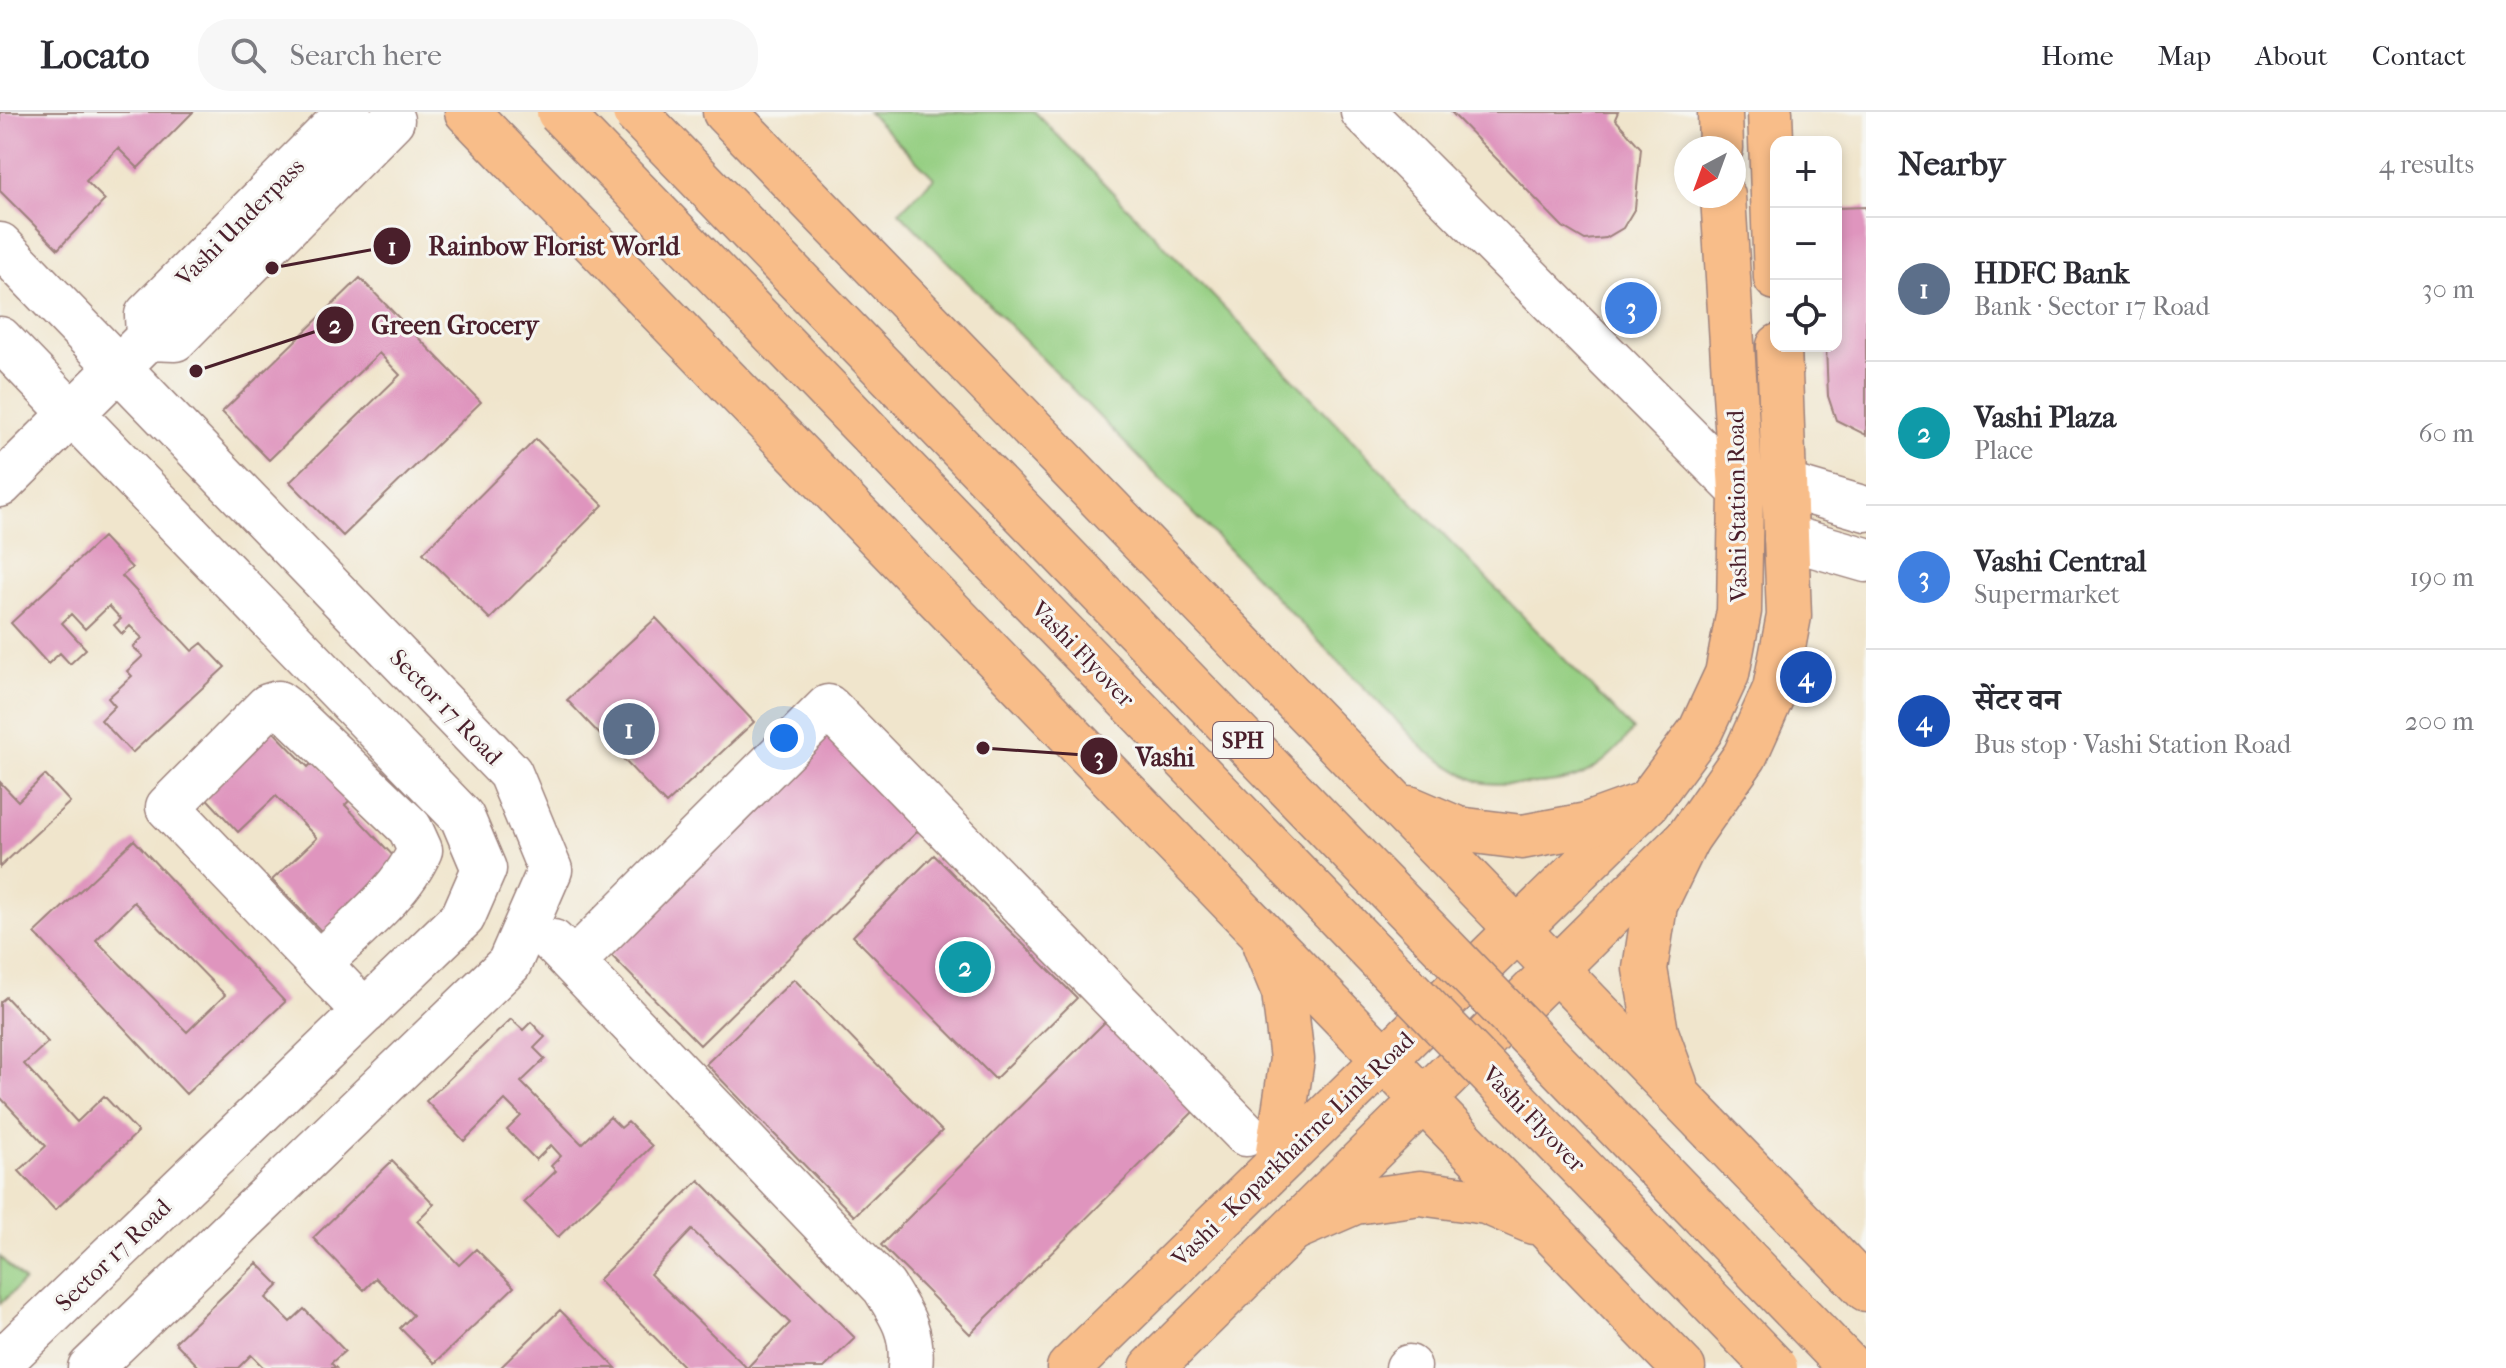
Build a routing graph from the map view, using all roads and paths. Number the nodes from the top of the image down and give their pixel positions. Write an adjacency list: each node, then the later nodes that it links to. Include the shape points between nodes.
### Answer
1 (349, 112): 18 (street, Vashi Underpass, via 147,315)
2 (467, 112): 34 (main road)
3 (559, 112): 56 (main road, Vashi Flyover / SPH, bridge)
4 (635, 112): 57 (main road, SPH, bridge)
5 (725, 112): 28 (main road)
6 (1363, 112): 22 (street)
7 (1720, 112): 10 (main road)
8 (1770, 112): 12 (main road)
9 (392, 120): 18 (street, Vashi Underpass, via 175,339)
10 (1721, 136)
11 (1723, 208): 15 (main road, Vashi Station Road)
12 (1773, 208)
13 (0, 245): 18 (street, Sector 17 Road)
14 (1770, 251): 15 (main road)
15 (1725, 255): 22 (main road, Vashi Station Road)
16 (0, 339): 19 (street)
17 (1779, 352): 21 (main road, Vashi Station Road)
18 (133, 353): 19 (street, Vashi Underpass); 32 (street, Sector 17 Road, via 510,773)
19 (72, 414): 20 (street, Vashi Underpass); 26 (street)
20 (0, 485)
21 (1784, 485): 23 (street); 24 (main road, Vashi Station Road)
22 (1741, 491): 29 (main road, Vashi Station Road, via 1739,611 1727,674 1701,730)
23 (1866, 509)
24 (1786, 537): 25 (street); 30 (main road, Vashi Station Road, via 1789,616 1775,689 1745,756)
25 (1866, 560)
26 (407, 761): 27 (street); 31 (street, via 462,817)
27 (375, 795): 37 (street, via 410,828 420,850 401,882); 37 (street, via 278,703 268,706 168,807)
28 (1393, 801): 29 (main road, via 1458,829 1522,837 1586,825); 35 (main road)
29 (1647, 803): 35 (main road, Vashi Station Road)
30 (1687, 839): 38 (main road, Vashi Station Road); 41 (main road, via 1655,905 1645,969 1656,1032)
31 (484, 869): 32 (street); 39 (street, Sector 17 Road, via 463,917)
32 (550, 870): 33 (street)
33 (529, 917): 36 (street); 48 (street, via 509,964)
34 (1258, 929): 40 (main road); 44 (main road, via 1284,992 1292,1059)
35 (1516, 929): 38 (main road); 40 (main road, Vashi - Koparkhairne Link Road)
36 (573, 962): 43 (street, via 828,707); 52 (street, via 884,1287 912,1345)
37 (318, 964): 39 (street)
38 (1557, 970): 41 (main road); 42 (main road)
39 (365, 1012): 47 (street, Sector 17 Road)
40 (1384, 1059): 42 (main road); 44 (main road, Vashi - Koparkhairne Link Road)
41 (1679, 1096): 49 (main road)
42 (1424, 1101): 45 (main road); 46 (main road)
43 (1246, 1134)
44 (1276, 1165): 53 (main road, Vashi - Koparkhairne Link Road)
45 (1295, 1228): 46 (main road, via 1355,1202 1420,1193 1486,1202); 54 (main road)
46 (1547, 1228): 55 (main road)
47 (136, 1232): 48 (street); 50 (street, Sector 17 Road)
48 (181, 1279): 51 (street)
49 (1866, 1289)
50 (0, 1363)
51 (90, 1368)
52 (910, 1368)
53 (1069, 1368)
54 (1152, 1368)
55 (1683, 1368)
56 (1775, 1368)
57 (1851, 1368)

